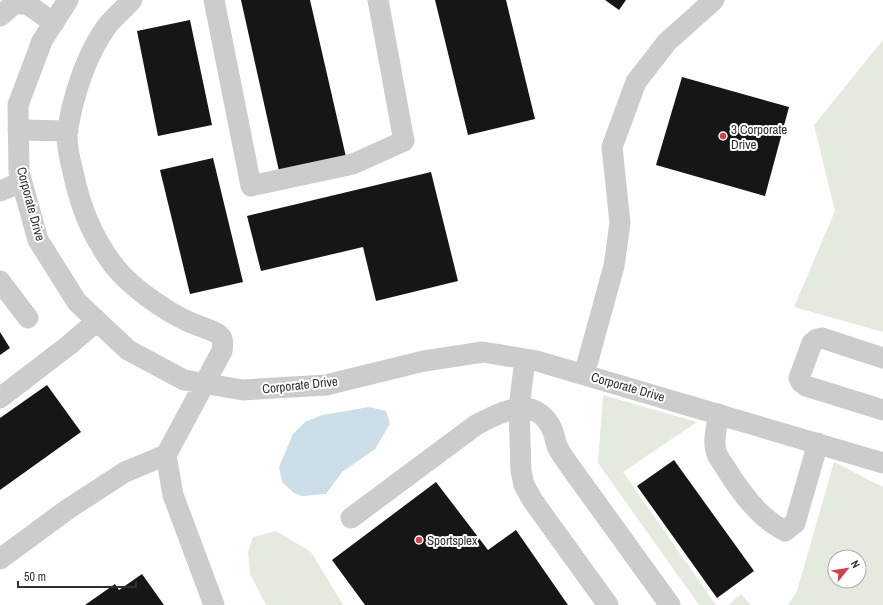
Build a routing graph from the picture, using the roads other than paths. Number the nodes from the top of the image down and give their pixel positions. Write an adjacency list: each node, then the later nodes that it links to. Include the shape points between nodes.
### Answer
1 (68, 0): 7 (street, Corporate Drive)
2 (132, 0): 9 (street, via 107,26 83,72)
3 (214, 0): 4 (street, via 251,186 353,164 404,141)
4 (378, 0)
5 (714, 0): 17 (street, via 667,42 636,82 612,147 620,223 614,266)
6 (0, 16): 7 (street, via 14,4 27,4)
7 (54, 23): 8 (street, Corporate Drive, via 42,41 18,105)
8 (18, 130): 9 (street); 10 (street, Corporate Drive, via 19,172)
9 (68, 131): 18 (street, via 68,153 78,194 88,224 102,250 139,290 179,317 218,334 222,340 222,351)
10 (22, 182): 11 (street); 14 (street, Corporate Drive, via 38,240 77,302)
11 (0, 191)
12 (0, 281): 13 (street)
13 (28, 318)
14 (97, 321): 18 (street, Corporate Drive, via 128,350 184,380); 19 (street)
15 (883, 358): 21 (street, via 822,338 817,339 812,343 799,378 806,386)
16 (525, 359): 17 (street, Corporate Drive); 18 (street, Corporate Drive, via 483,352 424,361 326,385 243,390); 20 (street)
17 (584, 375): 22 (street, Corporate Drive)
18 (204, 383): 24 (street)
19 (0, 398)
20 (519, 408): 26 (street, via 497,413 476,425); 29 (street, via 521,471 524,484 533,501); 30 (street, via 538,412 545,418 557,446 569,465)
21 (883, 410)
22 (719, 414): 23 (street, Corporate Drive); 23 (street, via 716,453 739,489 766,517 785,531 794,523)
23 (818, 443): 25 (street, Corporate Drive)
24 (166, 455): 27 (street, via 125,472 68,508); 28 (street, via 173,495)
25 (883, 463)
26 (351, 518)
27 (0, 560)
28 (214, 605)
29 (608, 605)
30 (670, 605)

